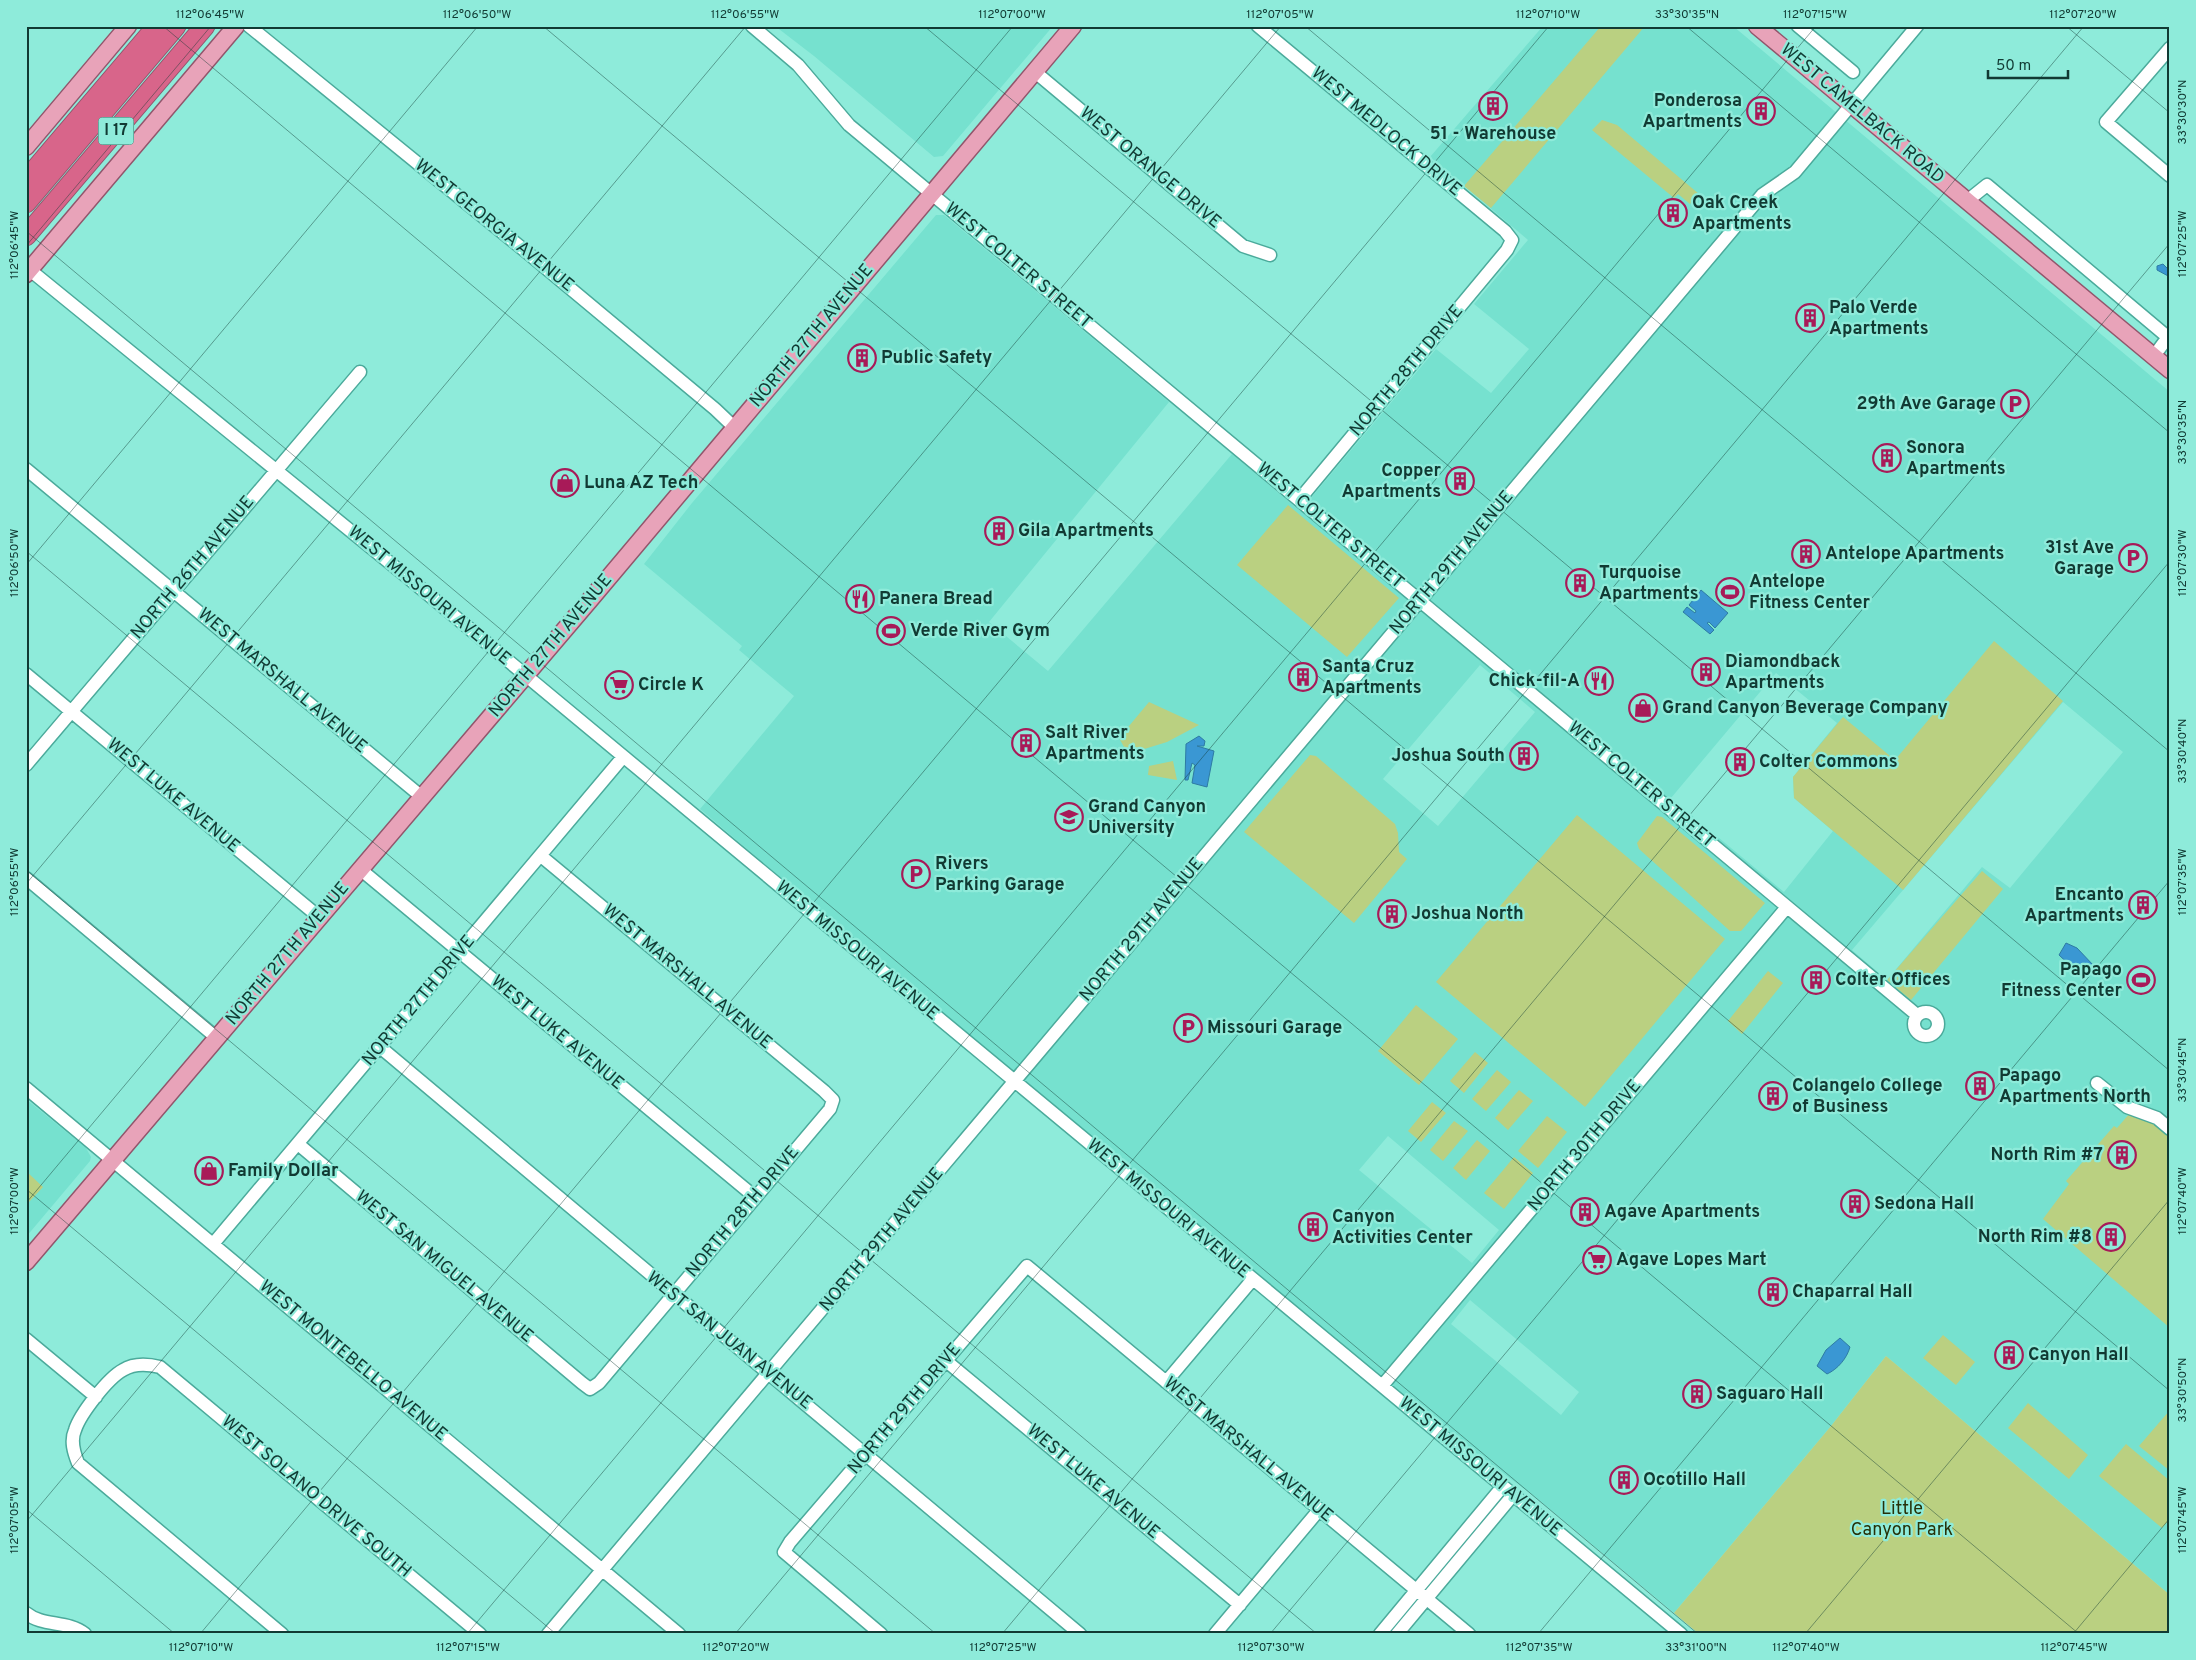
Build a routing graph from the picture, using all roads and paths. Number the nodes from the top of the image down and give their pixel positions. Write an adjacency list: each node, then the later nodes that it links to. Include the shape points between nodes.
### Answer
1 (128, 26): 18 (main road)
2 (157, 26): 20 (highway, I 17)
3 (176, 26): 23 (highway)
4 (188, 26): 24 (highway)
5 (206, 26): 25 (highway, I 17)
6 (236, 26): 28 (main road)
7 (250, 26): 33 (street, WEST GEORGIA AVENUE, via 529,254)
8 (752, 26): 21 (street, WEST COLTER STREET, via 798,65 849,125)
9 (1073, 26): 15 (main road, NORTH 27TH AVENUE)
10 (1258, 26): 26 (street, WEST MEDLOCK DRIVE)
11 (1757, 26): 17 (main road, WEST CAMELBACK ROAD)
12 (1798, 26): 16 (street, WEST CAMELBACK ROAD)
13 (1917, 26): 17 (street, NORTH 29TH AVENUE)
14 (2170, 48): 19 (street, via 2106,122)
15 (1034, 71): 21 (main road, NORTH 27TH AVENUE); 27 (street, WEST ORANGE DRIVE, via 1243,246)
16 (1852, 72)
17 (1851, 104): 22 (main road, WEST CAMELBACK ROAD); 38 (street, NORTH 29TH AVENUE, via 1795,172 1762,195)
18 (26, 147)
19 (2170, 176)
20 (26, 180)
21 (932, 194): 33 (main road, NORTH 27TH AVENUE); 36 (street, WEST COLTER STREET)
22 (1967, 201): 29 (street, via 1987,185); 30 (main road, WEST CAMELBACK ROAD)
23 (26, 202)
24 (26, 217)
25 (26, 236)
26 (1512, 240): 36 (street, NORTH 28TH DRIVE)
27 (1270, 255)
28 (28, 272): 35 (street, WEST MISSOURI AVENUE)
29 (2169, 338): 30 (street)
30 (2154, 356): 31 (main road, WEST CAMELBACK ROAD)
31 (2170, 370)
32 (360, 372): 35 (street, NORTH 26TH AVENUE)
33 (735, 428): 40 (main road, NORTH 27TH AVENUE)
34 (26, 469): 37 (street, WEST MARSHALL AVENUE)
35 (276, 471): 37 (street, NORTH 26TH AVENUE); 40 (street, WEST MISSOURI AVENUE)
36 (1299, 500): 38 (street, WEST COLTER STREET)
37 (174, 591): 41 (street, NORTH 26TH AVENUE); 44 (street, WEST MARSHALL AVENUE)
38 (1420, 601): 48 (street, WEST COLTER STREET); 54 (street, NORTH 29TH AVENUE)
39 (26, 674): 41 (street, WEST LUKE AVENUE)
40 (525, 676): 42 (street, WEST MISSOURI AVENUE); 44 (main road, NORTH 27TH AVENUE)
41 (72, 712): 43 (street, NORTH 26TH AVENUE); 49 (street, WEST LUKE AVENUE)
42 (623, 757): 45 (street, NORTH 27TH DRIVE); 54 (street, WEST MISSOURI AVENUE)
43 (26, 765)
44 (422, 797): 46 (main road, NORTH 27TH AVENUE)
45 (541, 856): 50 (street, NORTH 27TH DRIVE); 57 (street, WEST MARSHALL AVENUE)
46 (360, 868): 49 (main road, NORTH 27TH AVENUE); 50 (street, WEST LUKE AVENUE)
47 (26, 878): 52 (street)
48 (1788, 907): 51 (street, WEST COLTER STREET); 71 (street, NORTH 30TH DRIVE)
49 (319, 917): 52 (main road, NORTH 27TH AVENUE)
50 (460, 952): 53 (street, NORTH 27TH DRIVE); 61 (street, WEST LUKE AVENUE)
51 (1917, 1015)
52 (217, 1038): 60 (main road, NORTH 27TH AVENUE)
53 (380, 1047): 59 (street, NORTH 27TH DRIVE); 66 (street, WEST SAN JUAN AVENUE)
54 (1016, 1082): 65 (street, WEST MISSOURI AVENUE); 69 (street, NORTH 29TH AVENUE)
55 (2097, 1083): 58 (street, via 2127,1107 2157,1118)
56 (26, 1088): 60 (street, WEST MONTEBELLO AVENUE)
57 (833, 1100): 61 (street, NORTH 28TH DRIVE, via 830,1109)
58 (2170, 1129)
59 (298, 1144): 62 (street, NORTH 27TH DRIVE); 72 (street, WEST SAN MIGUEL AVENUE)
60 (114, 1161): 62 (street, WEST MONTEBELLO AVENUE); 63 (main road, NORTH 27TH AVENUE)
61 (755, 1197): 66 (street, NORTH 28TH DRIVE)
62 (213, 1244): 78 (street, WEST MONTEBELLO AVENUE)
63 (26, 1262)
64 (1027, 1266): 68 (street, NORTH 29TH DRIVE); 70 (street, WEST MARSHALL AVENUE)
65 (1253, 1279): 70 (street); 71 (street, WEST MISSOURI AVENUE)
66 (672, 1295): 69 (street, WEST SAN JUAN AVENUE); 72 (street, NORTH 28TH DRIVE, via 599,1383)
67 (26, 1339): 73 (street)
68 (946, 1360): 74 (street, NORTH 29TH DRIVE); 81 (street, WEST LUKE AVENUE)
69 (768, 1374): 74 (street, WEST SAN JUAN AVENUE); 78 (street, NORTH 29TH AVENUE)
70 (1166, 1382): 77 (street, WEST MARSHALL AVENUE)
71 (1382, 1386): 75 (street, WEST MISSOURI AVENUE)
72 (590, 1389)
73 (96, 1397): 84 (street, via 74,1430 72,1444 86,1472); 85 (street, WEST SOLANO DRIVE SOUTH, via 122,1370 149,1364 160,1368)
74 (866, 1454): 88 (street, NORTH 29TH DRIVE, via 784,1552); 89 (street, WEST SAN JUAN AVENUE)
75 (1502, 1486): 76 (street, WEST MISSOURI AVENUE); 79 (street)
76 (1513, 1495): 80 (street); 94 (street, WEST MISSOURI AVENUE)
77 (1319, 1510): 79 (street, WEST MARSHALL AVENUE); 81 (street)
78 (603, 1570): 86 (street, NORTH 29TH AVENUE); 87 (street, WEST MONTEBELLO AVENUE)
79 (1416, 1590): 80 (street, WEST MARSHALL AVENUE); 91 (street)
80 (1426, 1599): 92 (street); 93 (street, WEST MARSHALL AVENUE)
81 (1240, 1604): 90 (street)
82 (26, 1613): 83 (street, via 42,1621 78,1628)
83 (85, 1634)
84 (282, 1634)
85 (480, 1634)
86 (548, 1634)
87 (679, 1634)
88 (880, 1634)
89 (1080, 1634)
90 (1215, 1634)
91 (1380, 1634)
92 (1397, 1634)
93 (1469, 1634)
94 (1681, 1634)

